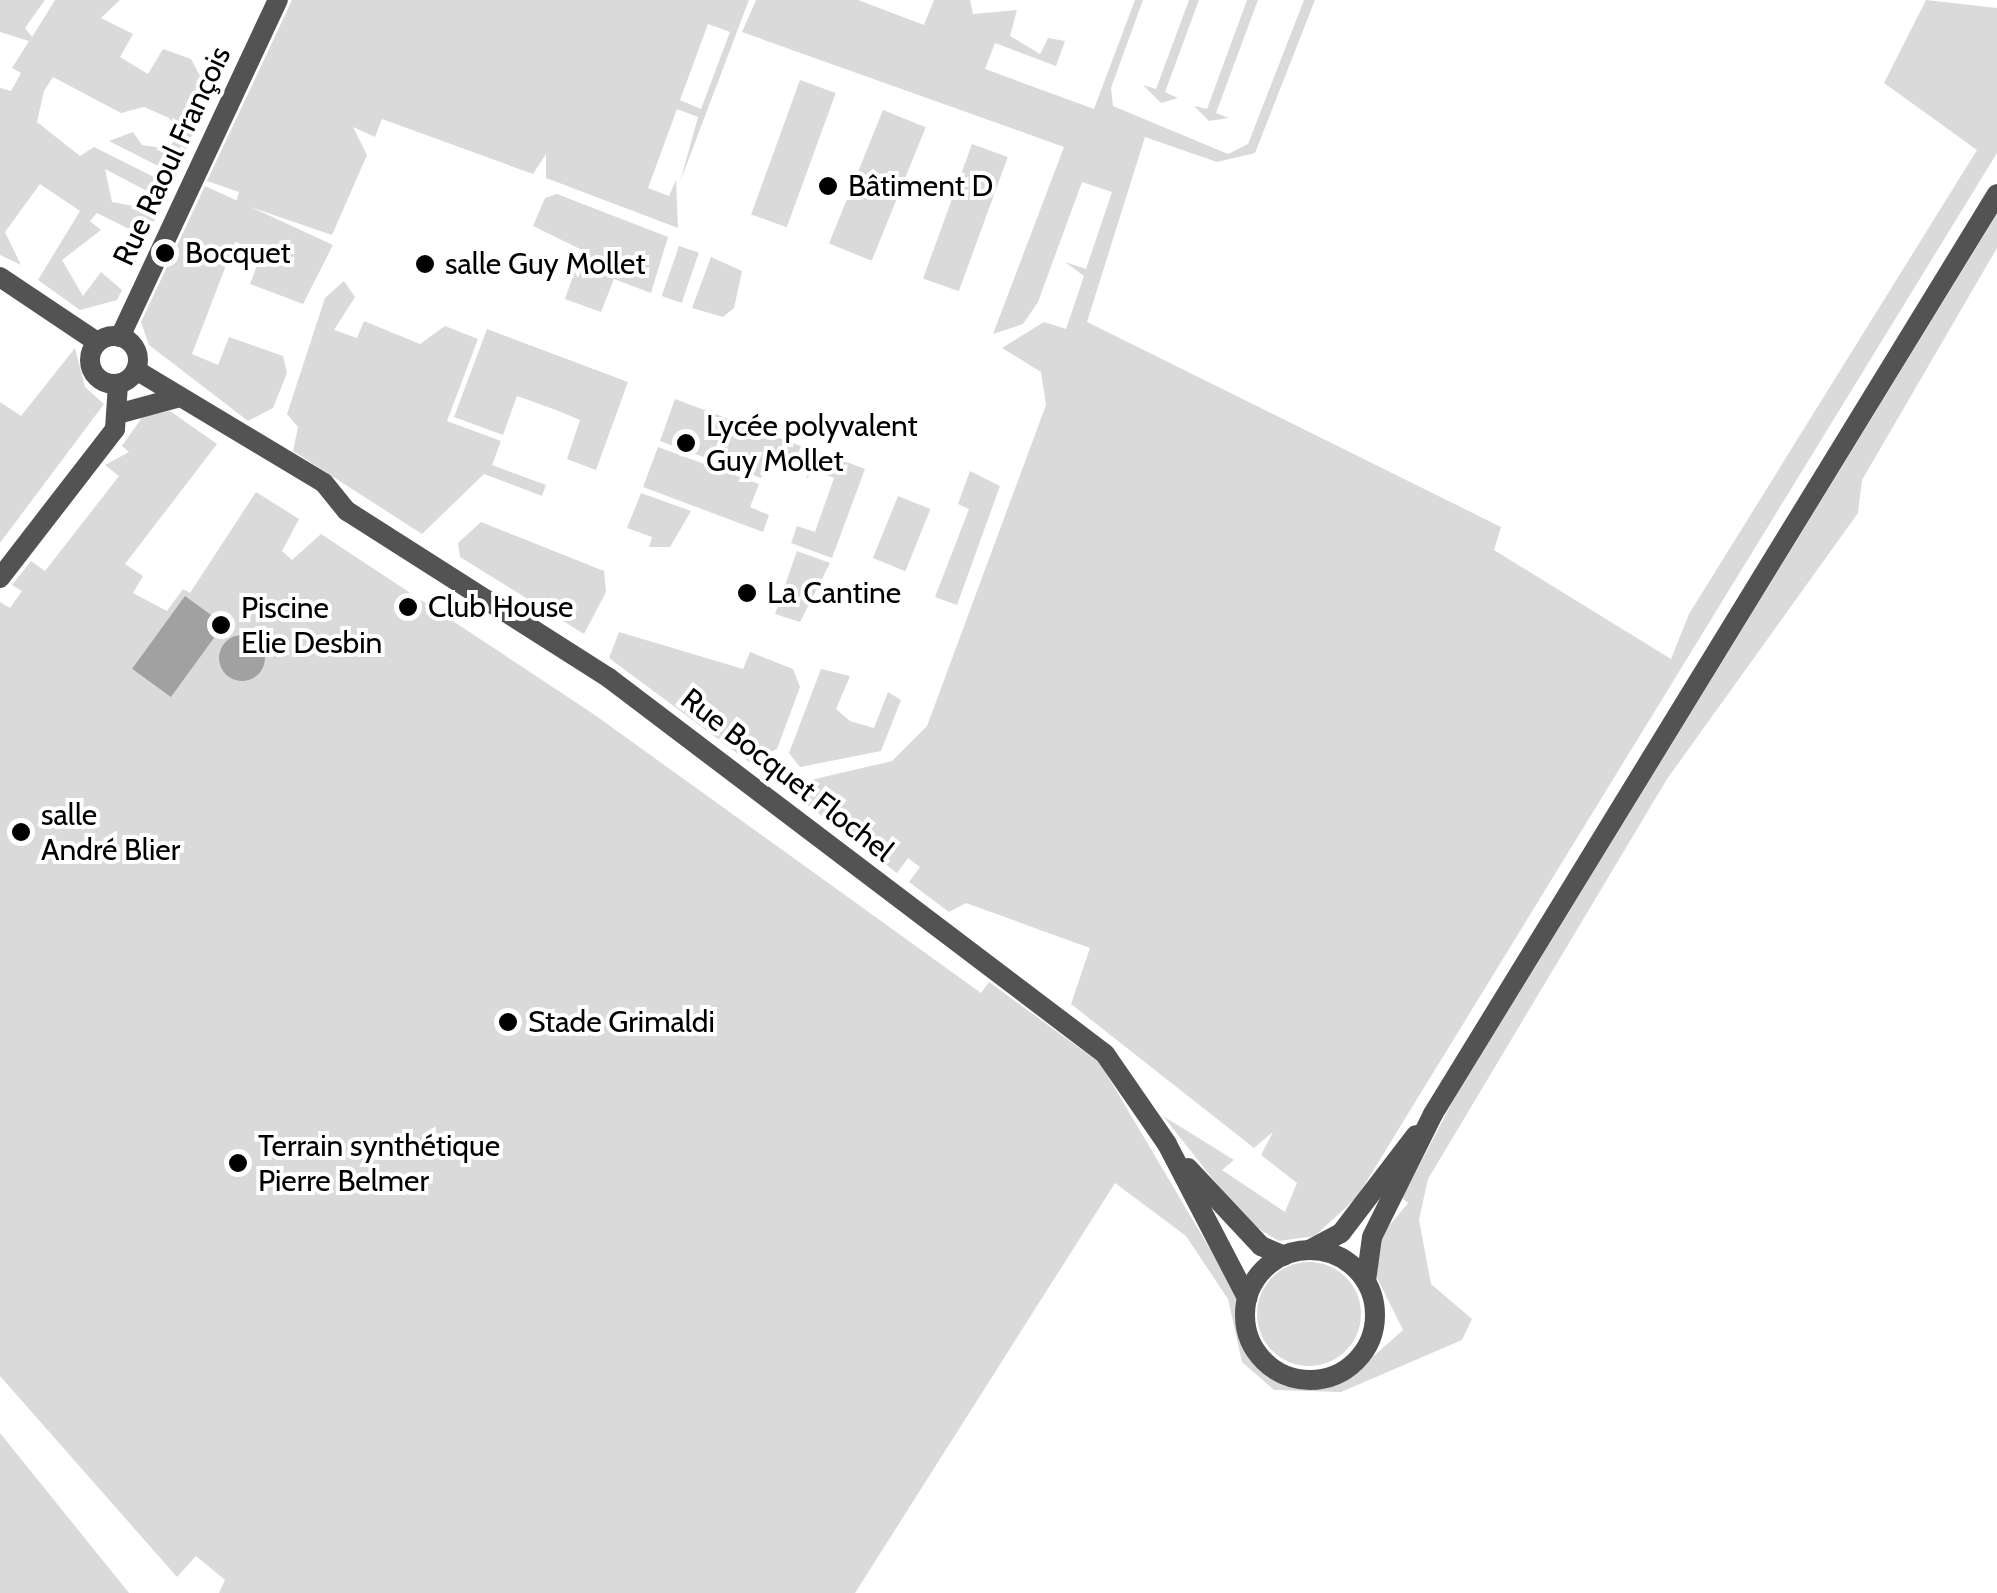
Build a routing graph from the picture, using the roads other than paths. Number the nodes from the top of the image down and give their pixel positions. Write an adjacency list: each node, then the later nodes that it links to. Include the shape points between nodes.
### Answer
1 (278, 0): 4 (street, Rue Raoul François)
2 (1997, 194): 11 (street)
3 (0, 276): 5 (street)
4 (120, 336): 5 (street); 6 (street, via 133,346)
5 (97, 342): 7 (street, via 94,374)
6 (136, 370): 7 (street); 8 (street, Rue Bocquet Flochel)
7 (118, 384): 9 (street)
8 (180, 397): 9 (street); 12 (street, Rue Bocquet Flochel, via 609,678 1055,1014 1118,1068)
9 (121, 412): 10 (street)
10 (0, 578)
11 (1434, 1114): 13 (street, via 1341,1233); 15 (street, via 1372,1238)
12 (1167, 1144): 14 (street, Rue Bocquet Flochel, via 1233,1221); 16 (street, Rue Bocquet Flochel)
13 (1309, 1250): 14 (street); 15 (street, via 1342,1258)
14 (1284, 1256): 16 (street)
15 (1366, 1281): 16 (street, via 1376,1310 1370,1343 1326,1379 1288,1376 1257,1354)
16 (1247, 1298)

